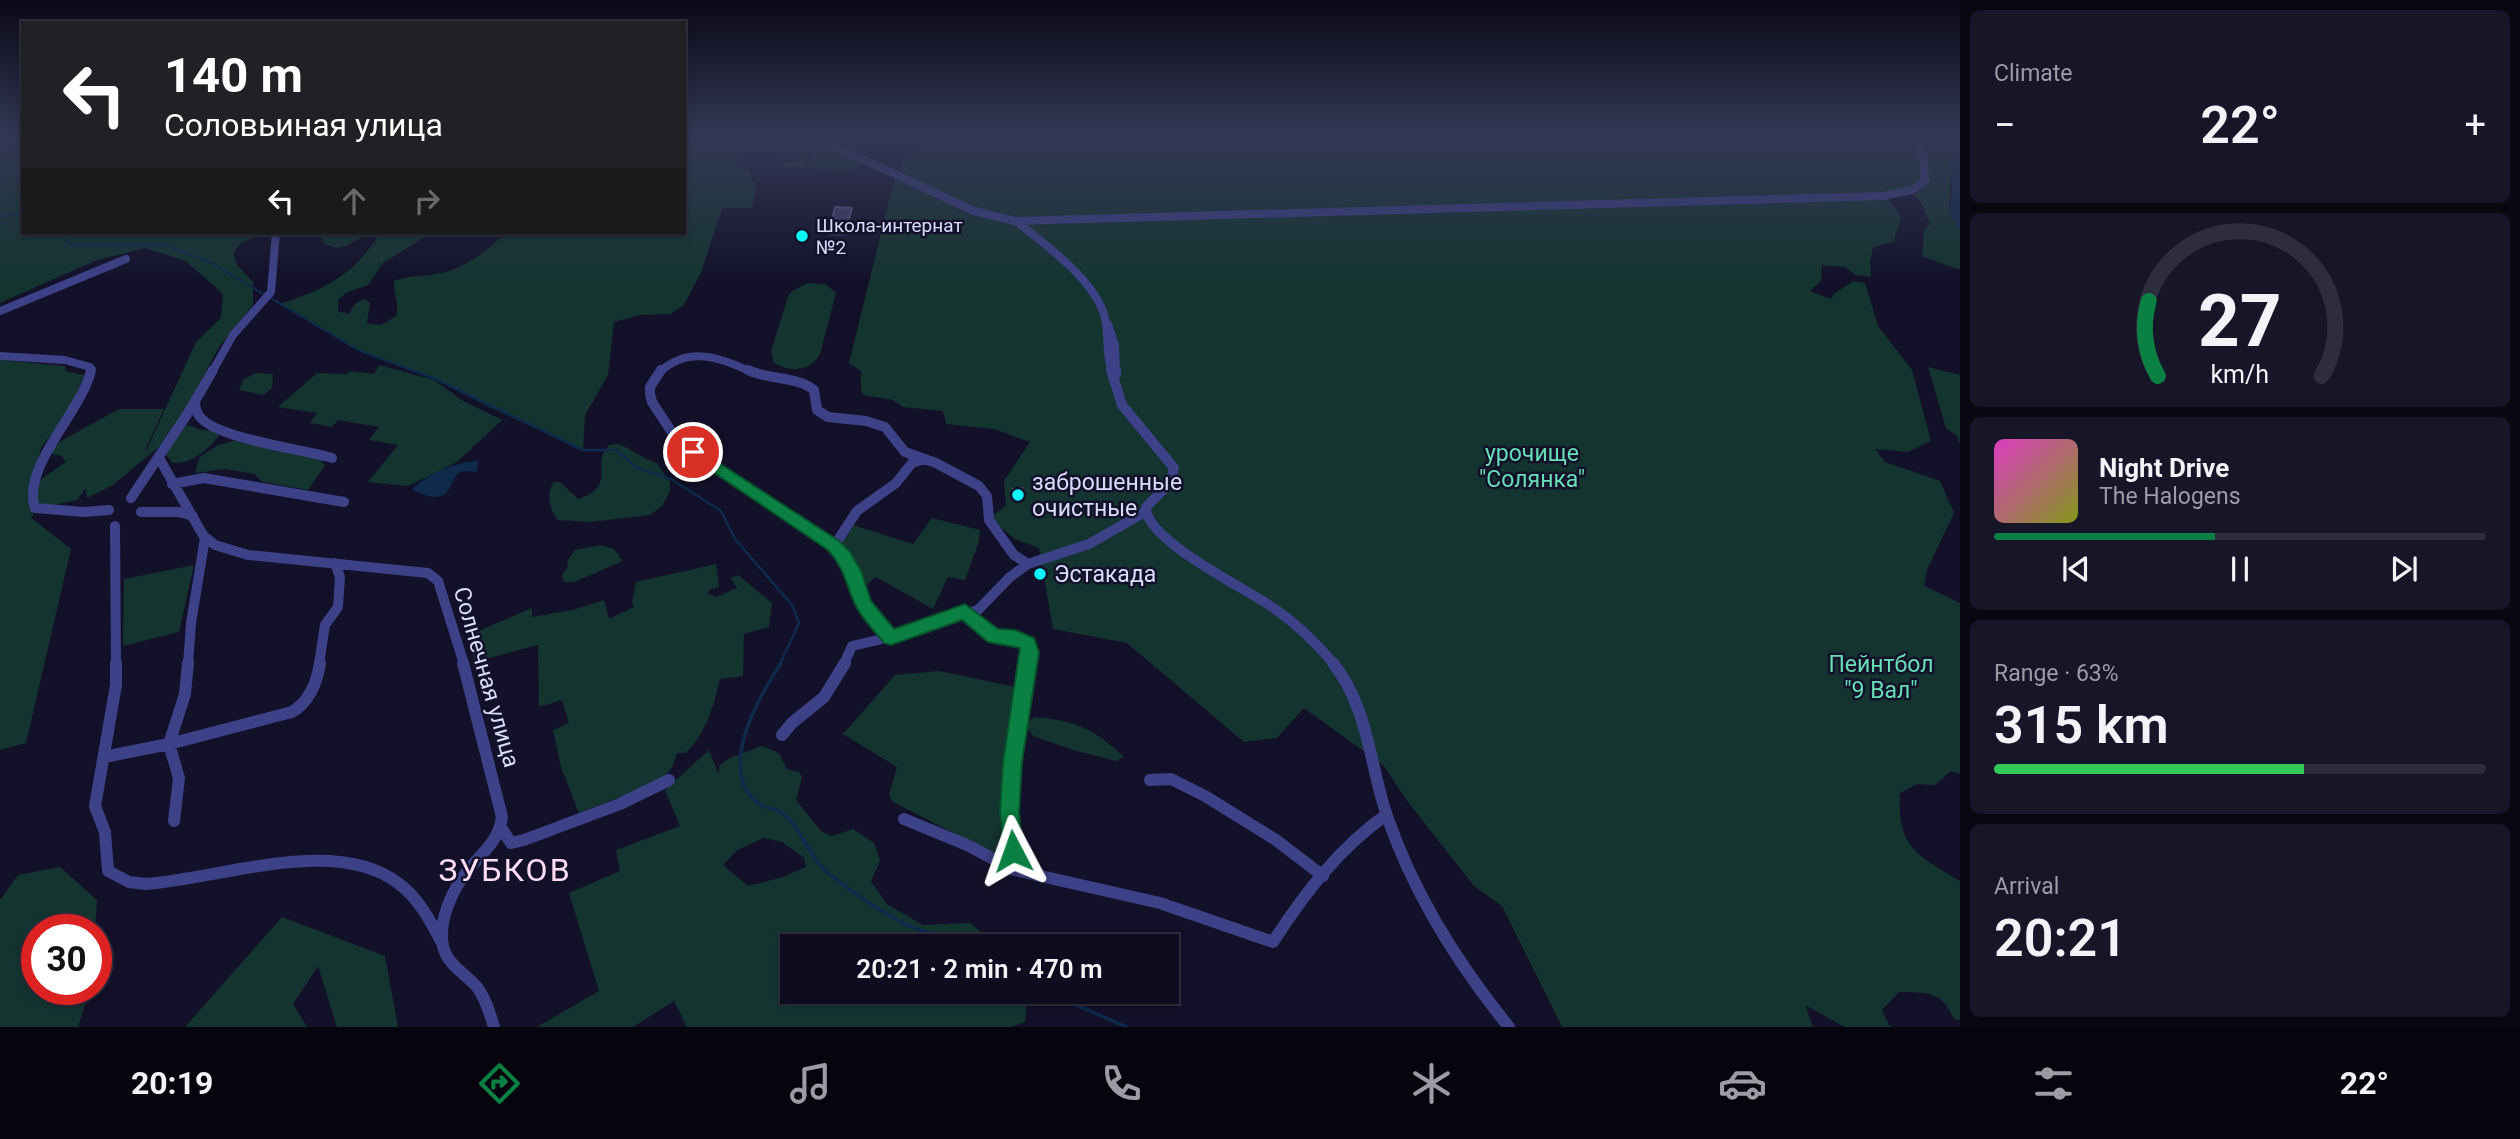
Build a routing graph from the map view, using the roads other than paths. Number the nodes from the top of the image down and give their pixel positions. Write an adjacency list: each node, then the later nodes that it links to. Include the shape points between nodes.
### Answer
1 (918, 185): 3 (street, via 974,211)
2 (1920, 185): 3 (street, via 1883,196)
3 (1015, 221): 16 (street, via 1079,274 1099,304 1106,321 1106,354 1122,405 1174,468 1172,481 1147,504)
4 (276, 235): 8 (street, via 269,296 233,335)
5 (126, 259): 6 (street)
6 (0, 311)
7 (0, 356): 15 (street, via 65,360 89,367 31,496 34,508)
8 (195, 404): 9 (street); 10 (street, via 209,425)
9 (159, 458): 12 (street); 13 (street)
10 (332, 458)
11 (925, 459): 21 (street, via 912,463 896,482 857,512); 21 (street, via 905,452 890,431 878,424 828,417 817,410 814,390 807,384 761,377 701,354 669,364 655,378 650,394 677,440); 23 (street, via 984,490 989,520 1014,555)
12 (172, 484): 14 (street, via 204,478); 18 (street)
13 (131, 498)
14 (344, 502)
15 (109, 510)
16 (1145, 512): 23 (street, via 1089,544); 31 (street, via 1168,540 1277,610 1346,679 1362,710)
17 (141, 513): 18 (street, via 179,512)
18 (193, 517): 20 (street)
19 (115, 526): 28 (street, via 116,685)
20 (205, 538): 22 (street, Солнечная улица, via 248,555); 27 (street, via 184,694)
21 (834, 546): 25 (street, via 855,576 864,604)
22 (335, 563): 27 (street, via 340,577 338,607 325,625 322,667 302,706); 34 (street, Солнечная улица, via 428,573 438,580 495,780)
23 (1028, 564): 24 (street, via 978,610)
24 (965, 612): 25 (street); 35 (street, via 994,637 1015,637 1027,643 1030,652 1012,762)
25 (891, 637): 26 (street, via 852,646 844,668 824,696 792,720)
26 (782, 736)
27 (169, 744): 28 (street); 33 (street, via 179,778)
28 (104, 757): 37 (street, via 94,806 105,832 108,871 133,883 259,867 364,864 398,881 428,916)
29 (669, 780): 34 (street, via 524,840 511,843)
30 (1150, 780): 36 (street, via 1171,779 1205,796)
31 (1386, 815): 36 (street, via 1370,825); 39 (street, via 1409,872 1450,946)
32 (904, 819): 35 (street)
33 (174, 821)
34 (502, 829): 37 (street, via 455,888)
35 (1014, 870): 36 (street, via 1160,903 1273,942)
36 (1323, 876)
37 (443, 945): 38 (street, via 453,965 479,990)
38 (494, 1027)
39 (1510, 1027)

